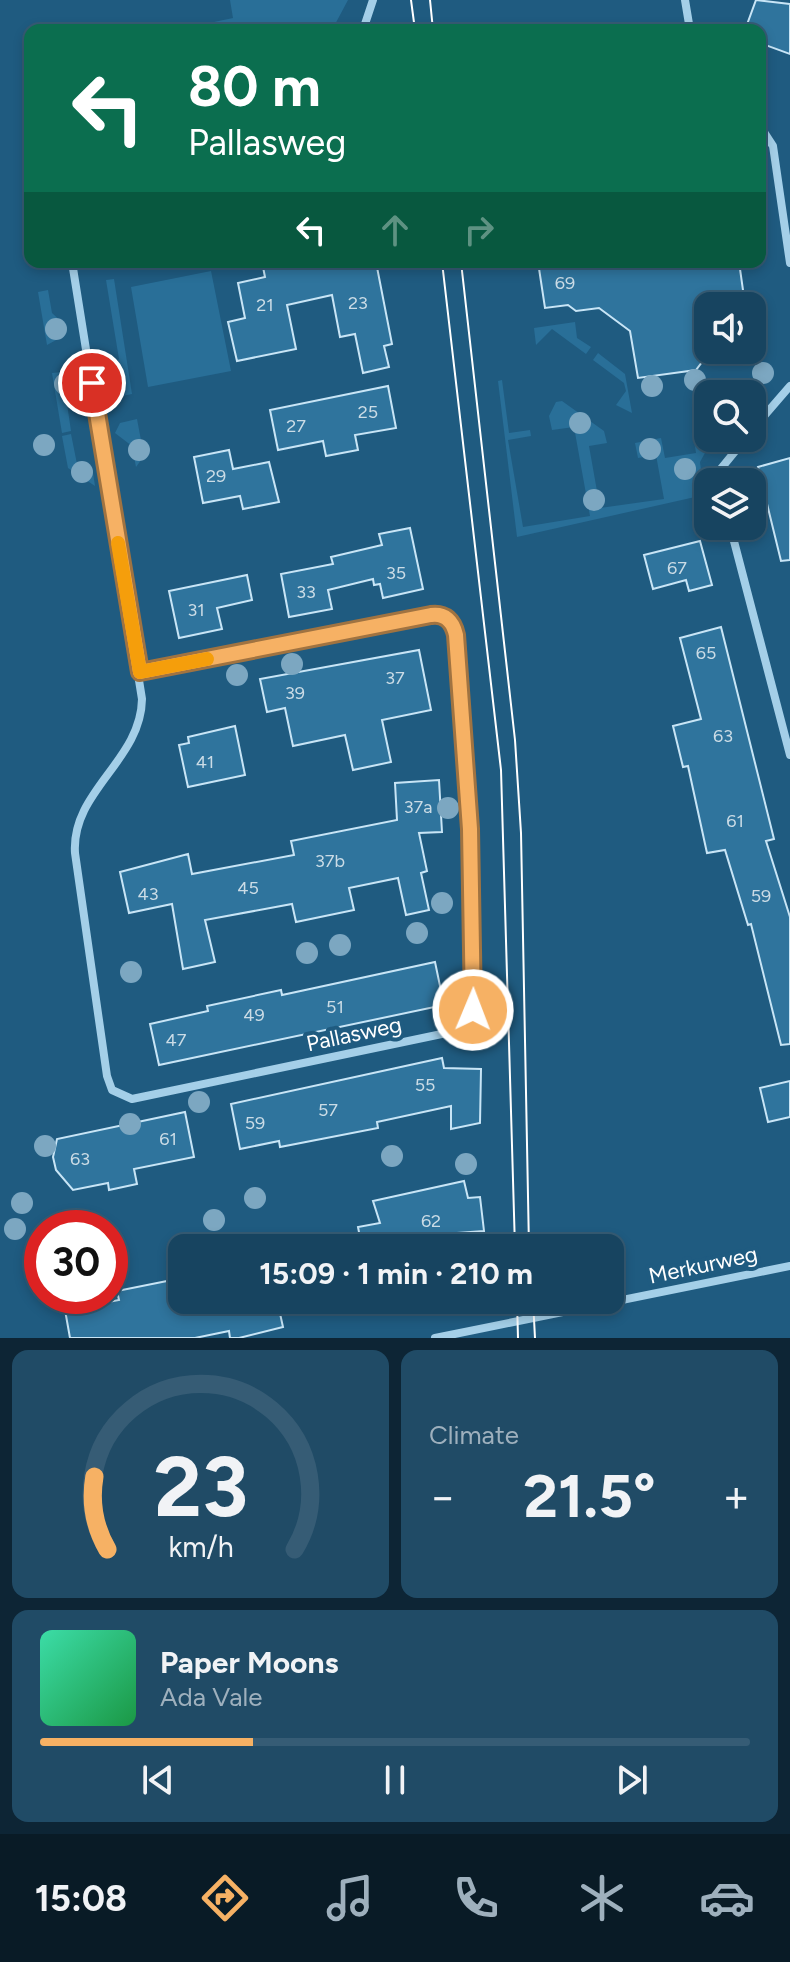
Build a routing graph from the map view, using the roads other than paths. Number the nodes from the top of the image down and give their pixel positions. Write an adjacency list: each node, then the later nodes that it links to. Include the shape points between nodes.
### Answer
1 (373, 0): 3 (street)
2 (685, 0): 4 (street)
3 (365, 24)
4 (689, 24)
5 (766, 135): 6 (street, via 773,146)
6 (790, 263)
7 (73, 268): 13 (street, Pallasweg)
8 (790, 386): 9 (street)
9 (766, 414)
10 (735, 452): 11 (street)
11 (721, 468)
12 (734, 540): 14 (street)
13 (140, 672): 13 (street, Pallasweg, via 431,615 450,620 456,635 470,829 474,985 467,1024 456,1031 132,1099 112,1090 74,830 83,808 138,729)
14 (790, 755)
15 (790, 1266): 16 (street, Merkurweg)
16 (435, 1338)

